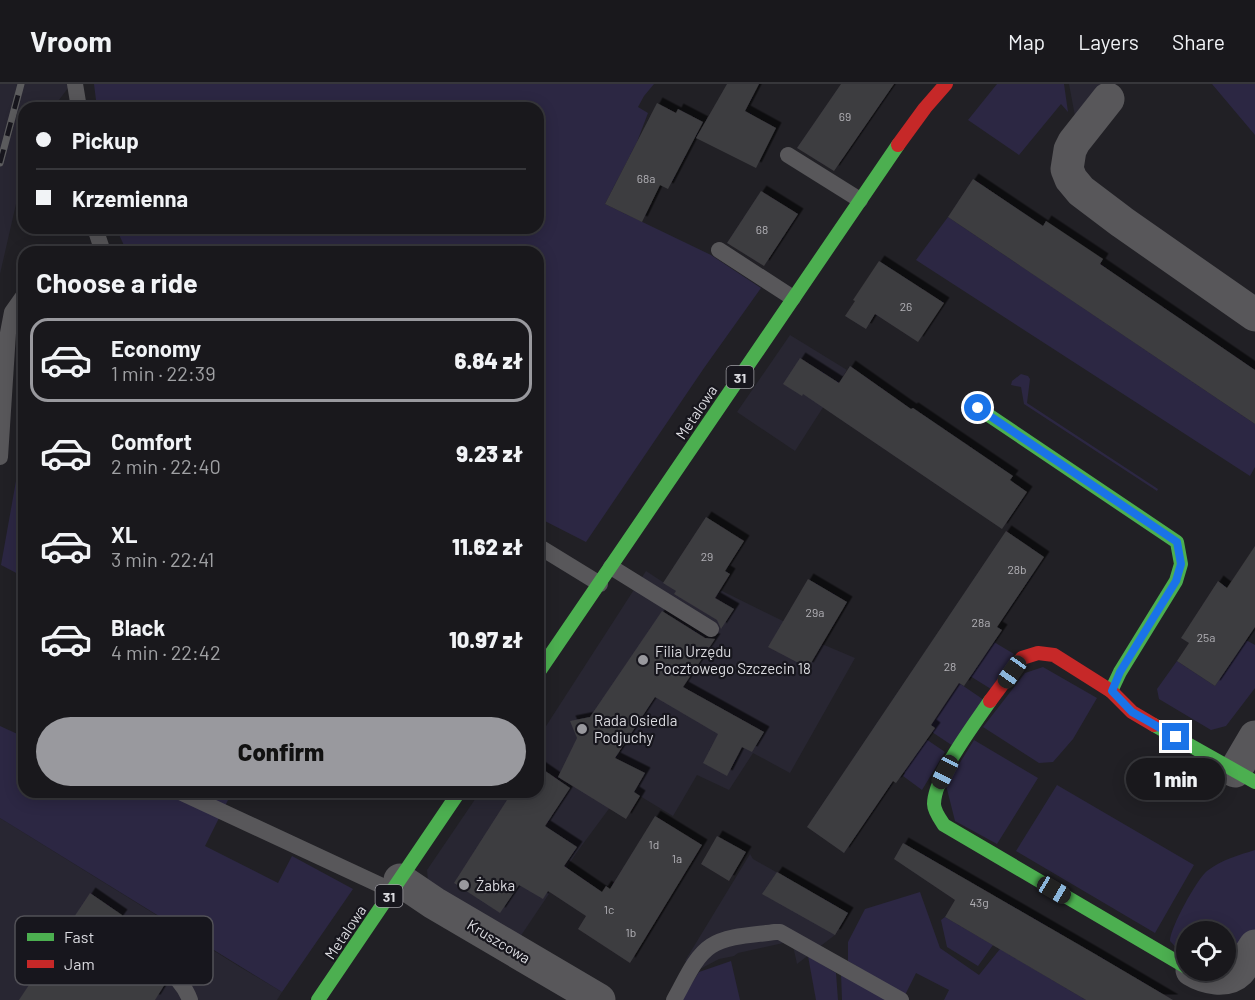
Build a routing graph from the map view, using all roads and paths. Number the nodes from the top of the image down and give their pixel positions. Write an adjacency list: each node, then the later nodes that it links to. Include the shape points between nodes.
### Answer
1 (75, 84): 4 (lane)
2 (946, 84): 6 (street, Metalowa / 31)
3 (1108, 99): 10 (street, via 1070,150 1071,179 1131,228)
4 (78, 102)
5 (788, 155): 6 (lane)
6 (860, 200): 8 (street, Metalowa / 31)
7 (719, 250): 8 (lane)
8 (793, 298): 14 (street, Metalowa / 31)
9 (18, 304): 12 (lane, via 8,333)
10 (1255, 315)
11 (978, 408): 18 (street, via 1177,542 1181,564 1176,581)
12 (0, 457)
13 (544, 550): 15 (lane)
14 (611, 567): 15 (street, Metalowa / 31); 16 (lane)
15 (600, 584): 17 (street, Metalowa / 31)
16 (711, 629)
17 (544, 664)
18 (1112, 691): 20 (street, via 1132,712); 25 (street, via 1054,655 1038,653 1022,658 955,753 936,791 934,807 944,825)
19 (1255, 737): 20 (street)
20 (1245, 776)
21 (194, 798): 23 (lane)
22 (455, 798): 23 (street, Metalowa / 31)
23 (397, 886): 29 (street, Metalowa / 31); 30 (street, Kruszcowa, via 434,903)
24 (1255, 946): 26 (street)
25 (1176, 961)
26 (1236, 973)
27 (182, 985): 28 (lane)
28 (190, 1000)
29 (318, 1000)
30 (599, 1000)
31 (674, 1000): 32 (lane, via 699,957 710,946 775,932)
32 (901, 1000)

